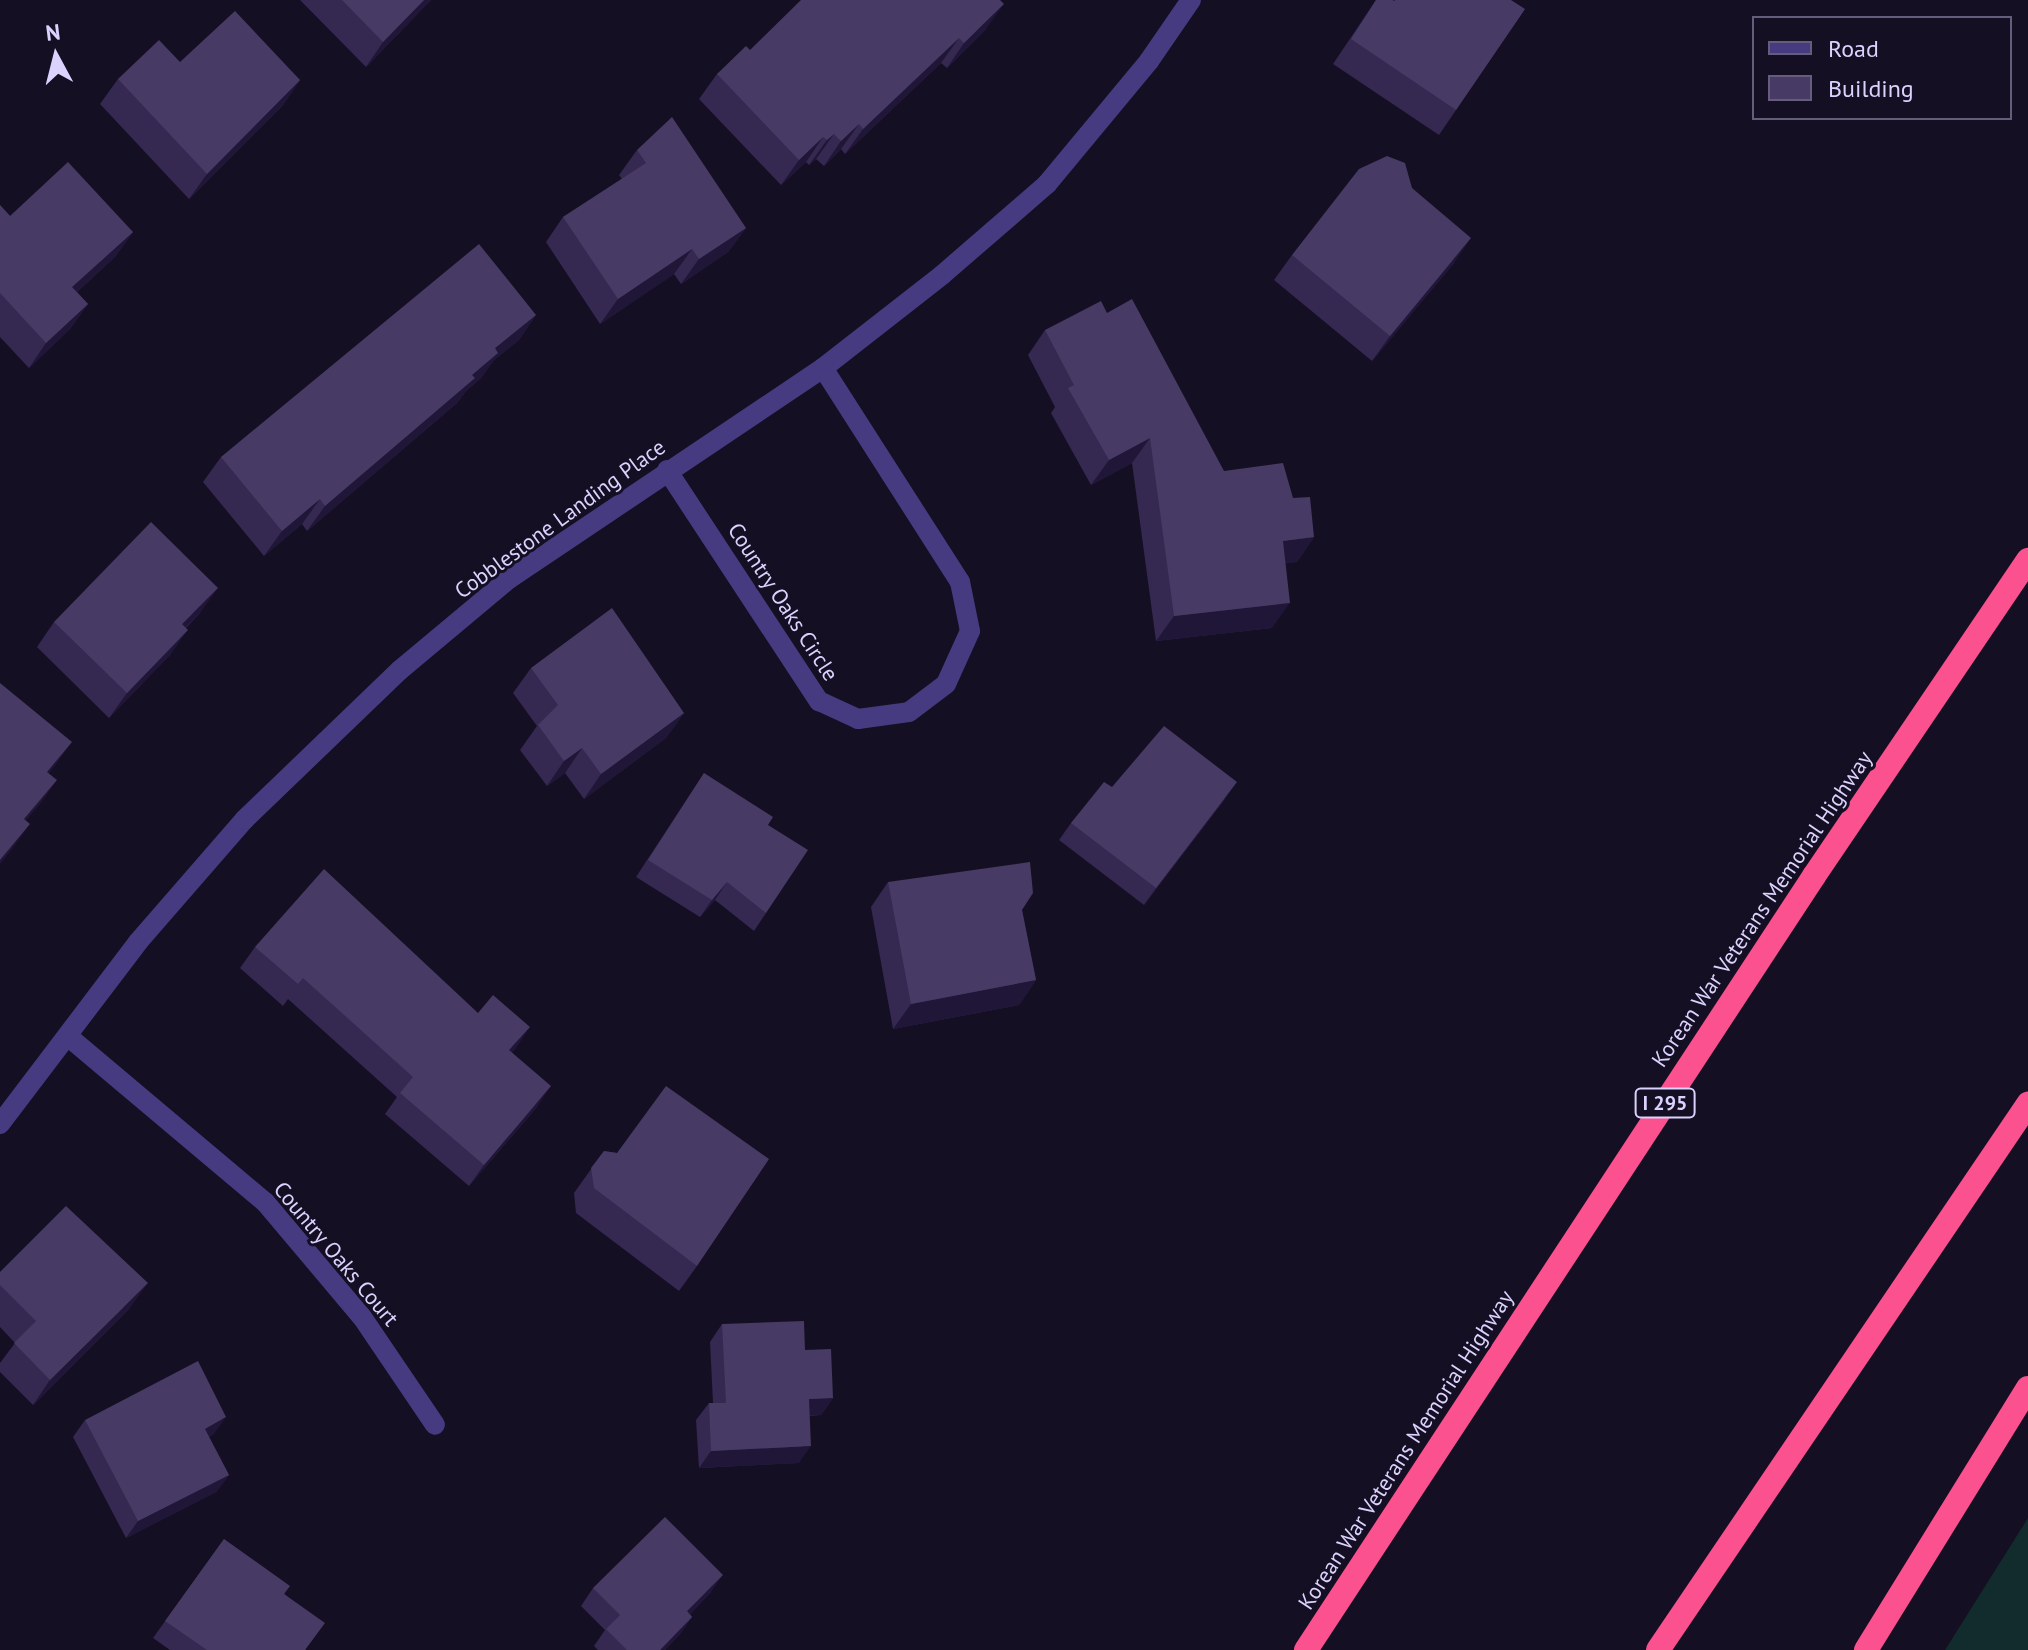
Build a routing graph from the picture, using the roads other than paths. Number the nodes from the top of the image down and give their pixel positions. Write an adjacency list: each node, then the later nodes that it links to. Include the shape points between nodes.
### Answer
1 (1191, 0): 2 (street, Cobblestone Landing Place, via 1149,61 1047,184)
2 (823, 368): 3 (street, Cobblestone Landing Place); 3 (street, Country Oaks Circle, via 960,582 970,631 946,684 909,712 858,719 819,701)
3 (667, 470): 5 (street, Cobblestone Landing Place, via 509,579 389,681 244,820 138,942)
4 (2028, 560): 10 (highway, Korean War Veterans Memorial Highway / I 295)
5 (70, 1038): 7 (street, Cobblestone Landing Place); 9 (street, Country Oaks Court, via 265,1202 362,1317)
6 (2028, 1104): 11 (highway)
7 (0, 1124)
8 (2028, 1388): 12 (highway)
9 (435, 1425)
10 (1306, 1650)
11 (1658, 1650)
12 (1866, 1650)

